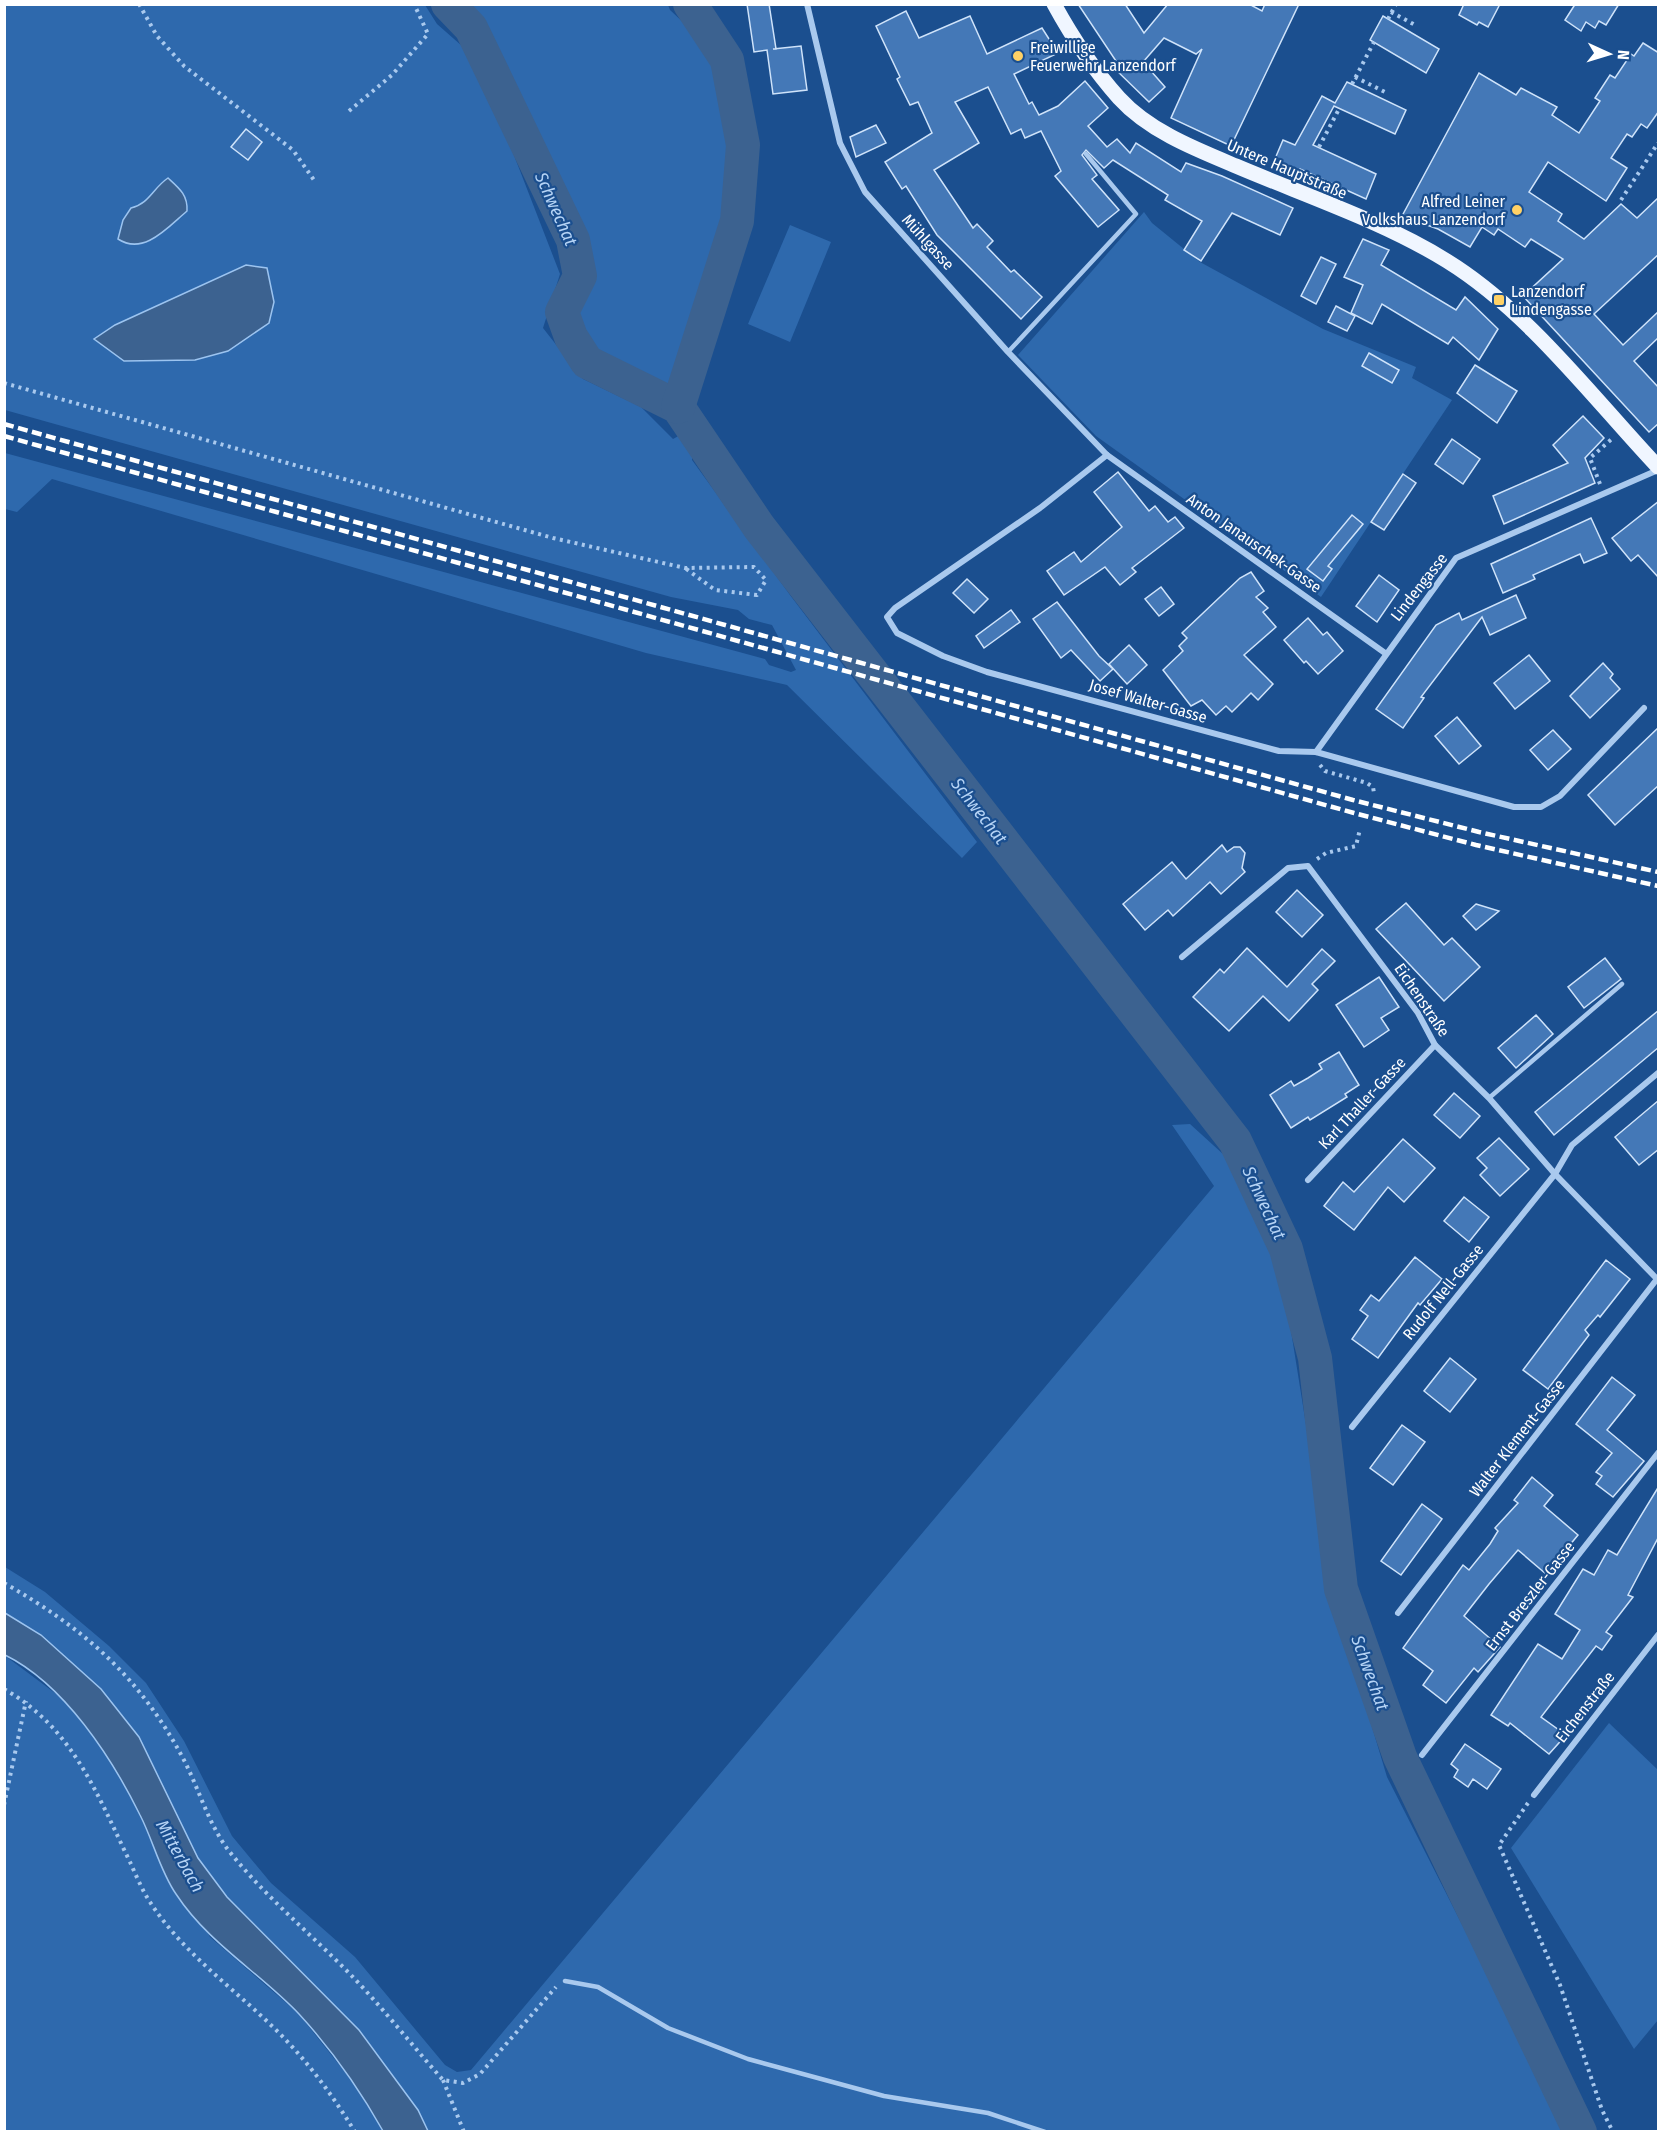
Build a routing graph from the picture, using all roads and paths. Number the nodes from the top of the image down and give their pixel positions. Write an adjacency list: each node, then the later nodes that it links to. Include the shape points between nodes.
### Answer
1 (139, 4): 18 (path, via 157,36 184,66 293,150)
2 (414, 4): 14 (path, via 428,34 392,75)
3 (807, 4): 20 (street, Mühlgasse, via 840,143 865,192)
4 (1054, 4): 22 (main road, Untere Hauptstraße, via 1070,34 1120,99 1159,130 1201,152 1406,238 1446,260 1499,300)
5 (1396, 4): 6 (path)
6 (1391, 12): 7 (path); 8 (path)
7 (1388, 19)
8 (1417, 26)
9 (1374, 42): 10 (path)
10 (1355, 76): 11 (path); 12 (path)
11 (1352, 84)
12 (1385, 92)
13 (1339, 110): 16 (path)
14 (349, 111)
15 (1659, 143): 19 (path)
16 (1319, 147)
17 (1086, 154): 20 (lane, via 1136,214)
18 (316, 183)
19 (1621, 200)
20 (1008, 352): 23 (street, Mühlgasse)
21 (4, 382): 26 (path, via 542,534)
22 (1622, 429): 24 (main road, Untere Hauptstraße); 25 (path, via 1590,458)
23 (1107, 455): 27 (street, Anton Janauschek-Gasse); 29 (street, Josef Walter-Gasse, via 1040,508 895,608 887,617 897,633 987,672 1279,751)
24 (1659, 469): 25 (street, Lindengasse)
25 (1604, 494): 27 (street, Lindengasse, via 1456,558)
26 (685, 568): 26 (path, via 754,567 766,580 757,595 715,590)
27 (1386, 653): 29 (street, Lindengasse)
28 (1644, 708): 29 (street, Josef Walter-Gasse, via 1560,796 1541,807 1514,807)
29 (1316, 752): 30 (path, via 1325,771 1368,783)
30 (1374, 793)
31 (1360, 830): 32 (path, via 1356,846 1326,853)
32 (1308, 866): 33 (street, via 1288,868); 35 (street, Eichenstraße, via 1418,1013)
33 (1182, 957)
34 (1622, 984): 37 (lane)
35 (1435, 1045): 37 (street, Eichenstraße); 39 (street, Karl Thaller-Gasse)
36 (1659, 1073): 38 (street, Rudolf Nell-Gasse, via 1572,1145)
37 (1489, 1098): 38 (street, Eichenstraße)
38 (1555, 1174): 40 (street, Eichenstraße); 41 (street, Rudolf Nell-Gasse)
39 (1308, 1180)
40 (1658, 1279): 44 (street, Walter Klement-Gasse)
41 (1352, 1427)
42 (1659, 1454): 48 (street, Ernst Breszler-Gasse)
43 (4, 1583): 52 (path, via 54,1611 110,1658 157,1714 229,1850 281,1909 345,1969)
44 (1398, 1613)
45 (1659, 1635): 49 (street, Eichenstraße)
46 (4, 1689): 47 (path)
47 (26, 1701): 50 (path); 53 (path, via 58,1730 94,1785 150,1902 192,1956 275,2029 333,2095)
48 (1422, 1755)
49 (1534, 1795): 56 (path, via 1499,1845 1560,1985)
50 (4, 1805)
51 (565, 1981): 52 (path, via 551,1991 480,2074 463,2083); 55 (lane, via 598,1987 668,2028 748,2059 884,2096 987,2113)
52 (443, 2080): 54 (path)
53 (354, 2132)
54 (464, 2132)
55 (1045, 2132)
56 (1613, 2132)

